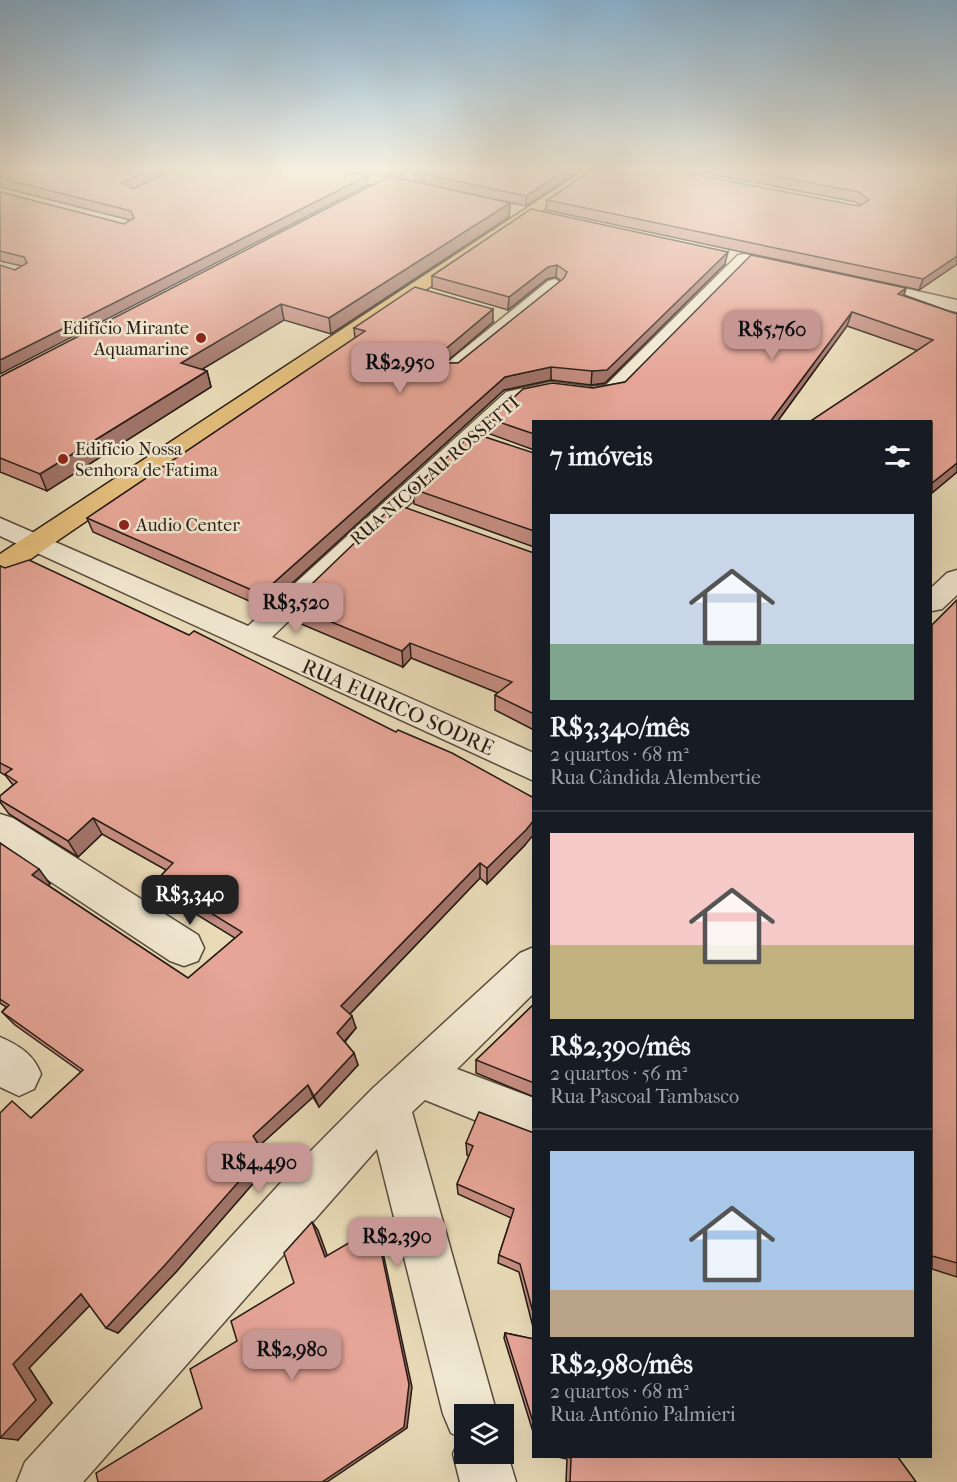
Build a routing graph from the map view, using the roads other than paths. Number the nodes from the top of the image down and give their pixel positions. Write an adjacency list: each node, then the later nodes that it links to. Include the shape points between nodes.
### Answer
1 (502, 238): 6 (main road)
2 (767, 264): 18 (street, RUA NICOLAU ROSSETTI, via 732,257 613,390 591,394 551,389 514,397 480,441)
3 (837, 279): 8 (street)
4 (555, 285): 11 (street)
5 (948, 286): 8 (street)
6 (414, 291): 7 (street); 14 (main road)
7 (436, 297)
8 (929, 300): 9 (street)
9 (957, 306)
10 (490, 313): 11 (street)
11 (511, 319): 12 (street)
12 (450, 370)
13 (0, 526): 14 (street, RUA EURICO SODRE)
14 (37, 543): 15 (main road); 18 (street, RUA EURICO SODRE)
15 (0, 567)
16 (957, 579): 17 (street)
17 (932, 602)
18 (251, 640): 19 (street, RUA EURICO SODRE)
19 (532, 767)
20 (0, 830): 21 (street)
21 (184, 948)
22 (532, 968): 23 (street)
23 (404, 1090): 24 (street); 25 (street); 27 (street, via 314,1182)
24 (532, 1121)
25 (468, 1404)
26 (484, 1464): 28 (street)
27 (45, 1482)
28 (488, 1482)

